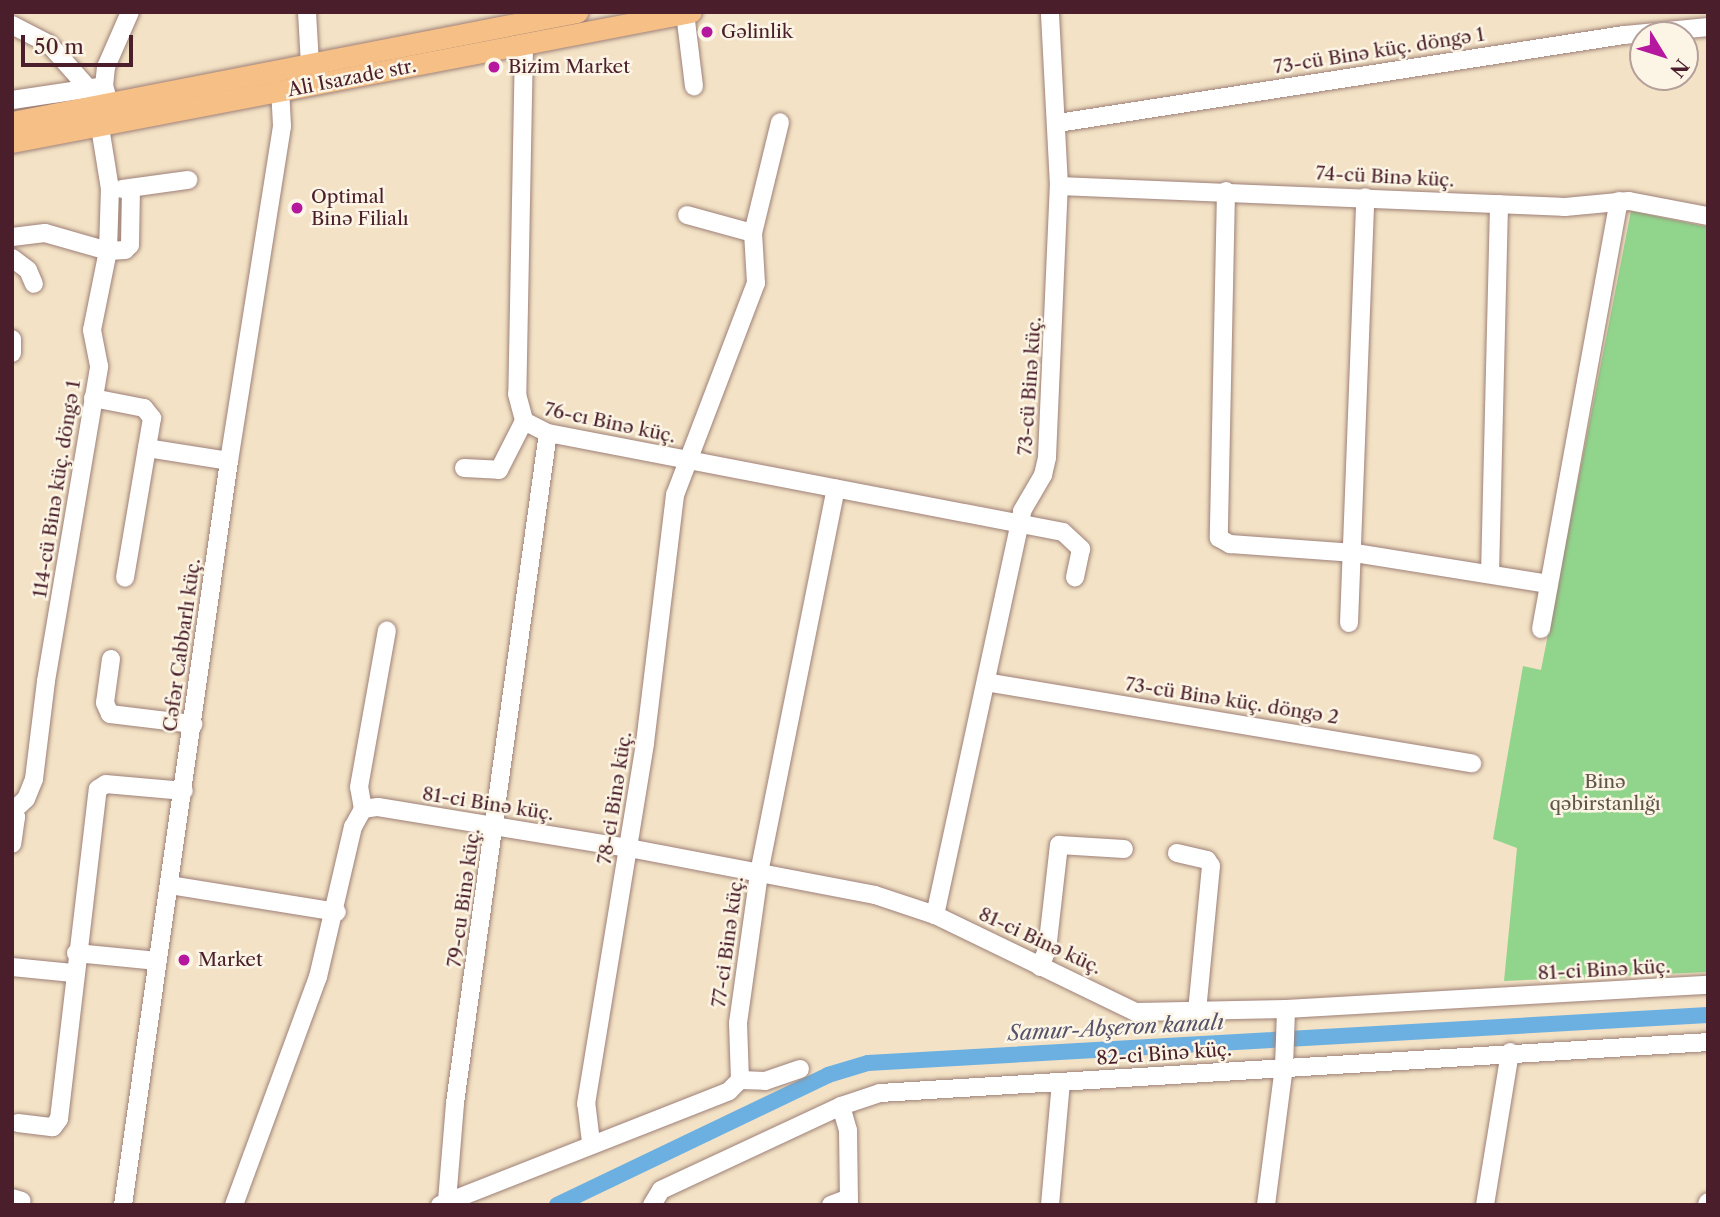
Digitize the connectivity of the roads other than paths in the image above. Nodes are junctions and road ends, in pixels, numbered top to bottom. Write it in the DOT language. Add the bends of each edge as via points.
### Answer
graph roads {
  1 [pos="130,12"];
  2 [pos="307,12"];
  3 [pos="577,12"];
  4 [pos="1050,12"];
  5 [pos="688,13"];
  6 [pos="12,26"];
  7 [pos="1708,27"];
  8 [pos="524,45"];
  9 [pos="310,64"];
  10 [pos="278,81"];
  11 [pos="694,86"];
  12 [pos="101,93"];
  13 [pos="12,100"];
  14 [pos="12,122"];
  15 [pos="780,122"];
  16 [pos="1058,123"];
  17 [pos="100,127"];
  18 [pos="12,142"];
  19 [pos="188,180"];
  20 [pos="1059,186"];
  21 [pos="131,188"];
  22 [pos="110,189"];
  23 [pos="1226,191"];
  24 [pos="1365,197"];
  25 [pos="1619,201"];
  26 [pos="1499,204"];
  27 [pos="687,215"];
  28 [pos="1708,216"];
  29 [pos="753,233"];
  30 [pos="12,237"];
  31 [pos="108,251"];
  32 [pos="12,258"];
  33 [pos="34,284"];
  34 [pos="12,340"];
  35 [pos="12,353"];
  36 [pos="93,398"];
  37 [pos="524,421"];
  38 [pos="548,433"];
  39 [pos="147,448"];
  40 [pos="685,460"];
  41 [pos="229,461"];
  42 [pos="464,468"];
  43 [pos="836,489"];
  44 [pos="1020,524"];
  45 [pos="1355,553"];
  46 [pos="1490,574"];
  47 [pos="1075,577"];
  48 [pos="125,578"];
  49 [pos="1549,584"];
  50 [pos="1349,623"];
  51 [pos="1541,629"];
  52 [pos="387,630"];
  53 [pos="111,659"];
  54 [pos="986,682"];
  55 [pos="193,724"];
  56 [pos="1472,763"];
  57 [pos="184,791"];
  58 [pos="13,809"];
  59 [pos="363,809"];
  60 [pos="496,826"];
  61 [pos="12,844"];
  62 [pos="629,848"];
  63 [pos="1124,849"];
  64 [pos="1177,853"];
  65 [pos="759,873"];
  66 [pos="170,885"];
  67 [pos="337,912"];
  68 [pos="935,915"];
  69 [pos="76,953"];
  70 [pos="158,961"];
  71 [pos="12,967"];
  72 [pos="1040,967"];
  73 [pos="73,974"];
  74 [pos="1708,985"];
  75 [pos="1286,1009"];
  76 [pos="1197,1012"];
  77 [pos="1708,1042"];
  78 [pos="1510,1052"];
  79 [pos="1284,1068"];
  80 [pos="800,1069"];
  81 [pos="740,1080"];
  82 [pos="1061,1082"];
  83 [pos="841,1106"];
  84 [pos="18,1123"];
  85 [pos="591,1142"];
  86 [pos="849,1202"];
  87 [pos="443,1203"];
  88 [pos="123,1205"];
  89 [pos="234,1205"];
  90 [pos="652,1205"];
  91 [pos="831,1205"];
  92 [pos="1050,1205"];
  93 [pos="1266,1205"];
  94 [pos="1485,1205"];
  1 -- 12 [label="street" via="106,67"];
  2 -- 9 [label="street"];
  3 -- 9 [label="main road, Ali Isazade str."];
  4 -- 16 [label="street, 73-cü Binə küç."];
  5 -- 8 [label="main road, Ali Isazade str."];
  5 -- 11 [label="street"];
  6 -- 12 [label="street" via="48,44"];
  7 -- 16 [label="street, 73-cü Binə küç. döngə 1" via="1583,41"];
  8 -- 10 [label="main road, Ali Isazade str."];
  8 -- 37 [label="street, 76-cı Binə küç." via="517,394"];
  9 -- 10 [label="main road, Ali Isazade str."];
  10 -- 12 [label="main road, Ali Isazade str."];
  10 -- 17 [label="main road, Ali Isazade str."];
  10 -- 41 [label="street, Cəfər Cabbarlı küç." via="282,126"];
  12 -- 13 [label="street"];
  12 -- 14 [label="main road, Ali Isazade str."];
  15 -- 29 [label="street, 78-ci Binə küç."];
  16 -- 20 [label="street, 73-cü Binə küç."];
  17 -- 18 [label="main road, Ali Isazade str."];
  17 -- 22 [label="street, 114-cü Binə küç. döngə 1"];
  19 -- 21 [label="street"];
  20 -- 23 [label="street, 74-cü Binə küç."];
  20 -- 44 [label="street, 73-cü Binə küç." via="1047,457 1043,475 1025,502"];
  21 -- 22 [label="street"];
  21 -- 31 [label="street" via="130,245"];
  22 -- 31 [label="street, 114-cü Binə küç. döngə 1"];
  23 -- 24 [label="street, 74-cü Binə küç."];
  23 -- 45 [label="street" via="1219,538 1230,544"];
  24 -- 26 [label="street, 74-cü Binə küç."];
  24 -- 45 [label="street"];
  25 -- 26 [label="street, 74-cü Binə küç." via="1579,208"];
  25 -- 28 [label="street, 74-cü Binə küç."];
  25 -- 49 [label="street"];
  26 -- 46 [label="street"];
  27 -- 29 [label="street"];
  29 -- 40 [label="street, 78-ci Binə küç." via="756,283"];
  30 -- 31 [label="street" via="45,233"];
  31 -- 36 [label="street, 114-cü Binə küç. döngə 1" via="92,330 99,366"];
  32 -- 33 [label="street" via="28,270"];
  34 -- 35 [label="street"];
  36 -- 39 [label="street" via="149,411"];
  36 -- 58 [label="street, 114-cü Binə küç. döngə 1" via="34,779 26,799"];
  37 -- 38 [label="street, 76-cı Binə küç."];
  37 -- 42 [label="street" via="499,470"];
  38 -- 40 [label="street, 76-cı Binə küç."];
  38 -- 60 [label="street, 79-cu Binə küç."];
  39 -- 41 [label="street"];
  39 -- 48 [label="street"];
  40 -- 43 [label="street, 76-cı Binə küç."];
  40 -- 62 [label="street, 78-ci Binə küç." via="675,495 658,653"];
  41 -- 55 [label="street, Cəfər Cabbarlı küç."];
  43 -- 44 [label="street, 76-cı Binə küç."];
  43 -- 65 [label="street, 77-ci Binə küç."];
  44 -- 47 [label="street, 76-cı Binə küç." via="1063,532 1075,539 1081,549"];
  44 -- 54 [label="street, 73-cü Binə küç."];
  45 -- 46 [label="street"];
  45 -- 50 [label="street"];
  46 -- 49 [label="street"];
  49 -- 51 [label="street"];
  52 -- 59 [label="street" via="359,787"];
  53 -- 55 [label="street" via="105,703 110,714"];
  54 -- 56 [label="street, 73-cü Binə küç. döngə 2"];
  54 -- 68 [label="street, 73-cü Binə küç."];
  55 -- 57 [label="street, Cəfər Cabbarlı küç."];
  57 -- 66 [label="street, Cəfər Cabbarlı küç."];
  57 -- 69 [label="street" via="106,784 98,789"];
  58 -- 61 [label="street"];
  59 -- 60 [label="street, 81-ci Binə küç." via="378,807"];
  59 -- 67 [label="street" via="353,827"];
  60 -- 62 [label="street, 81-ci Binə küç."];
  60 -- 87 [label="street, 79-cu Binə küç."];
  62 -- 65 [label="street, 81-ci Binə küç."];
  62 -- 85 [label="street, 78-ci Binə küç." via="586,1104"];
  63 -- 72 [label="street" via="1059,845"];
  64 -- 76 [label="street" via="1207,860 1212,866"];
  65 -- 68 [label="street, 81-ci Binə küç." via="874,895"];
  65 -- 81 [label="street, 77-ci Binə küç." via="738,1023"];
  66 -- 67 [label="street"];
  66 -- 70 [label="street, Cəfər Cabbarlı küç."];
  67 -- 89 [label="street" via="267,1123"];
  68 -- 72 [label="street, 81-ci Binə küç."];
  69 -- 70 [label="street"];
  69 -- 73 [label="street"];
  70 -- 88 [label="street, Cəfər Cabbarlı küç."];
  71 -- 73 [label="street"];
  72 -- 76 [label="street, 81-ci Binə küç." via="1089,986 1136,1012"];
  73 -- 84 [label="street" via="59,1119 52,1127"];
  74 -- 75 [label="street, 81-ci Binə küç."];
  75 -- 76 [label="street, 81-ci Binə küç."];
  75 -- 79 [label="street"];
  77 -- 78 [label="street, 82-ci Binə küç."];
  78 -- 79 [label="street, 82-ci Binə küç."];
  78 -- 94 [label="street"];
  79 -- 82 [label="street, 82-ci Binə küç."];
  79 -- 93 [label="street"];
  80 -- 81 [label="street" via="765,1081"];
  81 -- 85 [label="street" via="729,1091"];
  82 -- 83 [label="street, 82-ci Binə küç." via="900,1091"];
  82 -- 92 [label="street"];
  83 -- 86 [label="street" via="848,1130"];
  83 -- 90 [label="street, 82-ci Binə küç." via="661,1190"];
  85 -- 87 [label="street"];
  86 -- 91 [label="street"];
}
